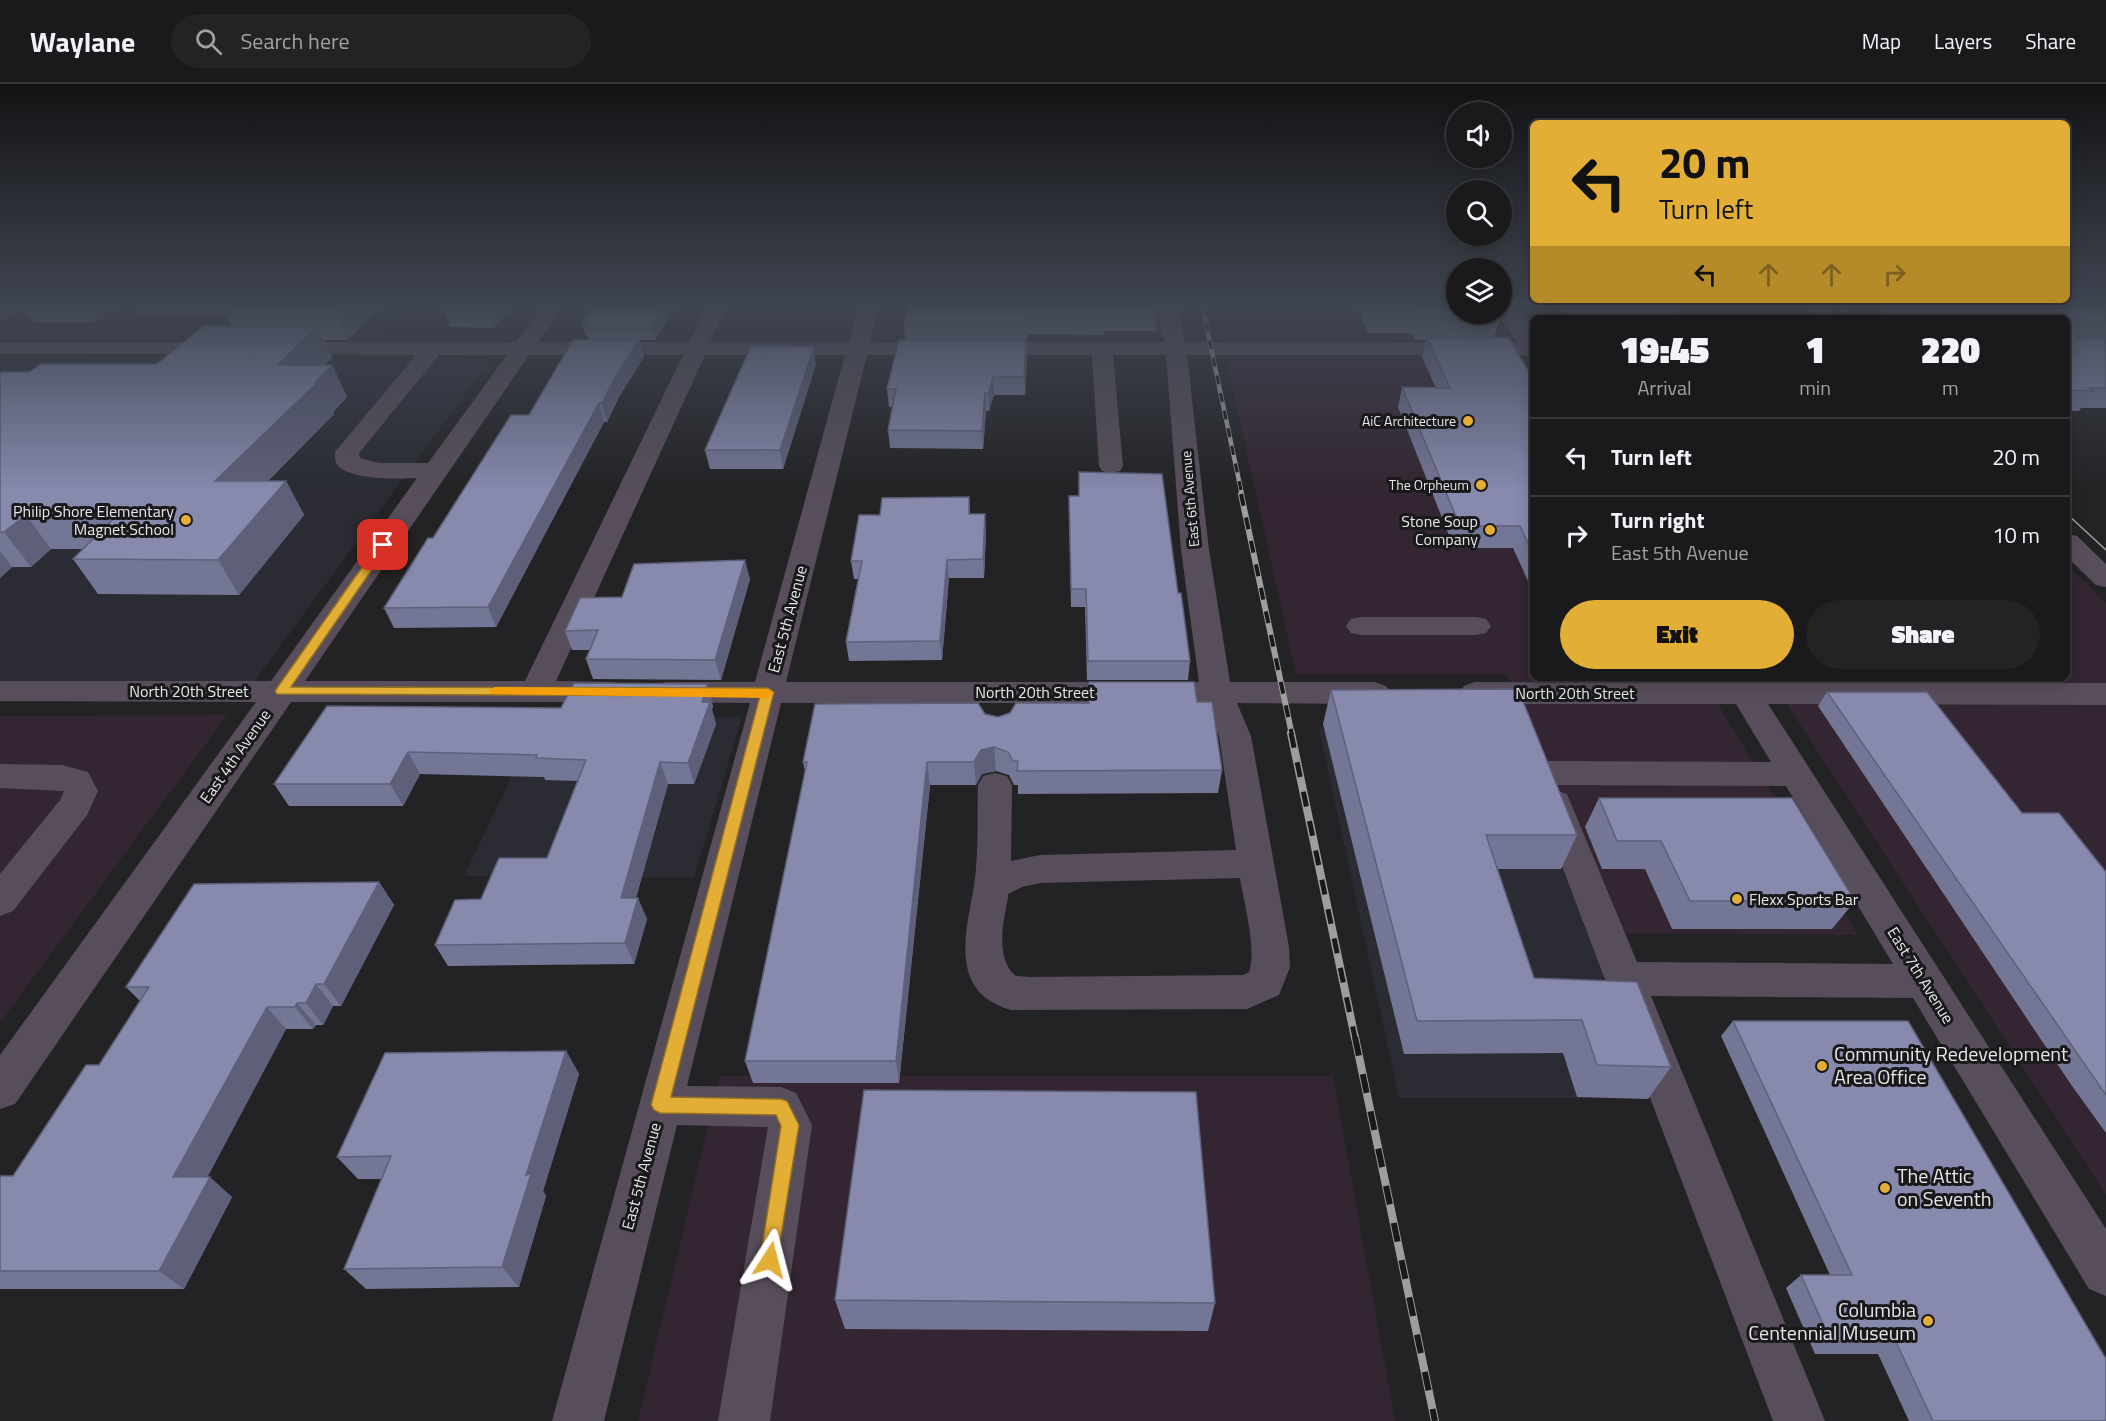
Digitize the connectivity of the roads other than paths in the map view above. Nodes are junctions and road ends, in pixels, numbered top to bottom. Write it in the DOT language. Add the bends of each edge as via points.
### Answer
graph roads {
  1 [pos="417,367"];
  2 [pos="508,367"];
  3 [pos="686,367"];
  4 [pos="853,367"];
  5 [pos="1103,367"];
  6 [pos="1178,367"];
  7 [pos="1111,466"];
  8 [pos="435,471"];
  9 [pos="2070,545"];
  10 [pos="2106,579"];
  11 [pos="1360,626"];
  12 [pos="1476,626"];
  13 [pos="1741,686"];
  14 [pos="0,691"];
  15 [pos="281,691"];
  16 [pos="536,692"];
  17 [pos="768,692"];
  18 [pos="1216,692"];
  19 [pos="1401,693"];
  20 [pos="1446,693"];
  21 [pos="1512,693"];
  22 [pos="2106,694"];
  23 [pos="1534,750"];
  24 [pos="1796,774"];
  25 [pos="0,776"];
  26 [pos="995,785"];
  27 [pos="1255,864"];
  28 [pos="992,886"];
  29 [pos="0,901"];
  30 [pos="1625,979"];
  31 [pos="1925,981"];
  32 [pos="6,1072"];
  33 [pos="660,1105"];
  34 [pos="2106,1272"];
  35 [pos="578,1421"];
  36 [pos="744,1421"];
  37 [pos="1799,1421"];
  1 -- 8 [label="street" via="348,452 348,462 379,470"];
  2 -- 8 [label="street, East 4th Avenue"];
  3 -- 16 [label="street"];
  4 -- 17 [label="street, East 5th Avenue"];
  5 -- 7 [label="street"];
  6 -- 18 [label="street, East 6th Avenue" via="1195,550"];
  8 -- 15 [label="street, East 4th Avenue"];
  9 -- 10 [label="street"];
  11 -- 12 [label="street"];
  13 -- 21 [label="street, North 20th Street"];
  13 -- 22 [label="street, North 20th Street"];
  13 -- 24 [label="street, East 7th Avenue"];
  14 -- 15 [label="street, North 20th Street"];
  15 -- 16 [label="street, North 20th Street"];
  15 -- 32 [label="street, East 4th Avenue"];
  16 -- 17 [label="street, North 20th Street"];
  17 -- 18 [label="street, North 20th Street" via="998,707"];
  17 -- 33 [label="street, East 5th Avenue"];
  18 -- 19 [label="street, North 20th Street"];
  18 -- 27 [label="street, East 6th Avenue" via="1235,736"];
  20 -- 21 [label="street, North 20th Street"];
  21 -- 23 [label="street"];
  23 -- 24 [label="street"];
  23 -- 30 [label="street"];
  24 -- 31 [label="street, East 7th Avenue"];
  25 -- 29 [label="street" via="62,777 76,781 81,791 75,806"];
  26 -- 28 [label="street"];
  27 -- 28 [label="street" via="1040,869 1014,874"];
  27 -- 28 [label="street, East 6th Avenue" via="1270,967 1265,983 1247,992 1006,991 992,977 984,957 986,907"];
  30 -- 31 [label="street"];
  30 -- 37 [label="street"];
  31 -- 34 [label="street, East 7th Avenue"];
  33 -- 35 [label="street, East 5th Avenue"];
  33 -- 36 [label="street" via="781,1107 790,1125"];
}
